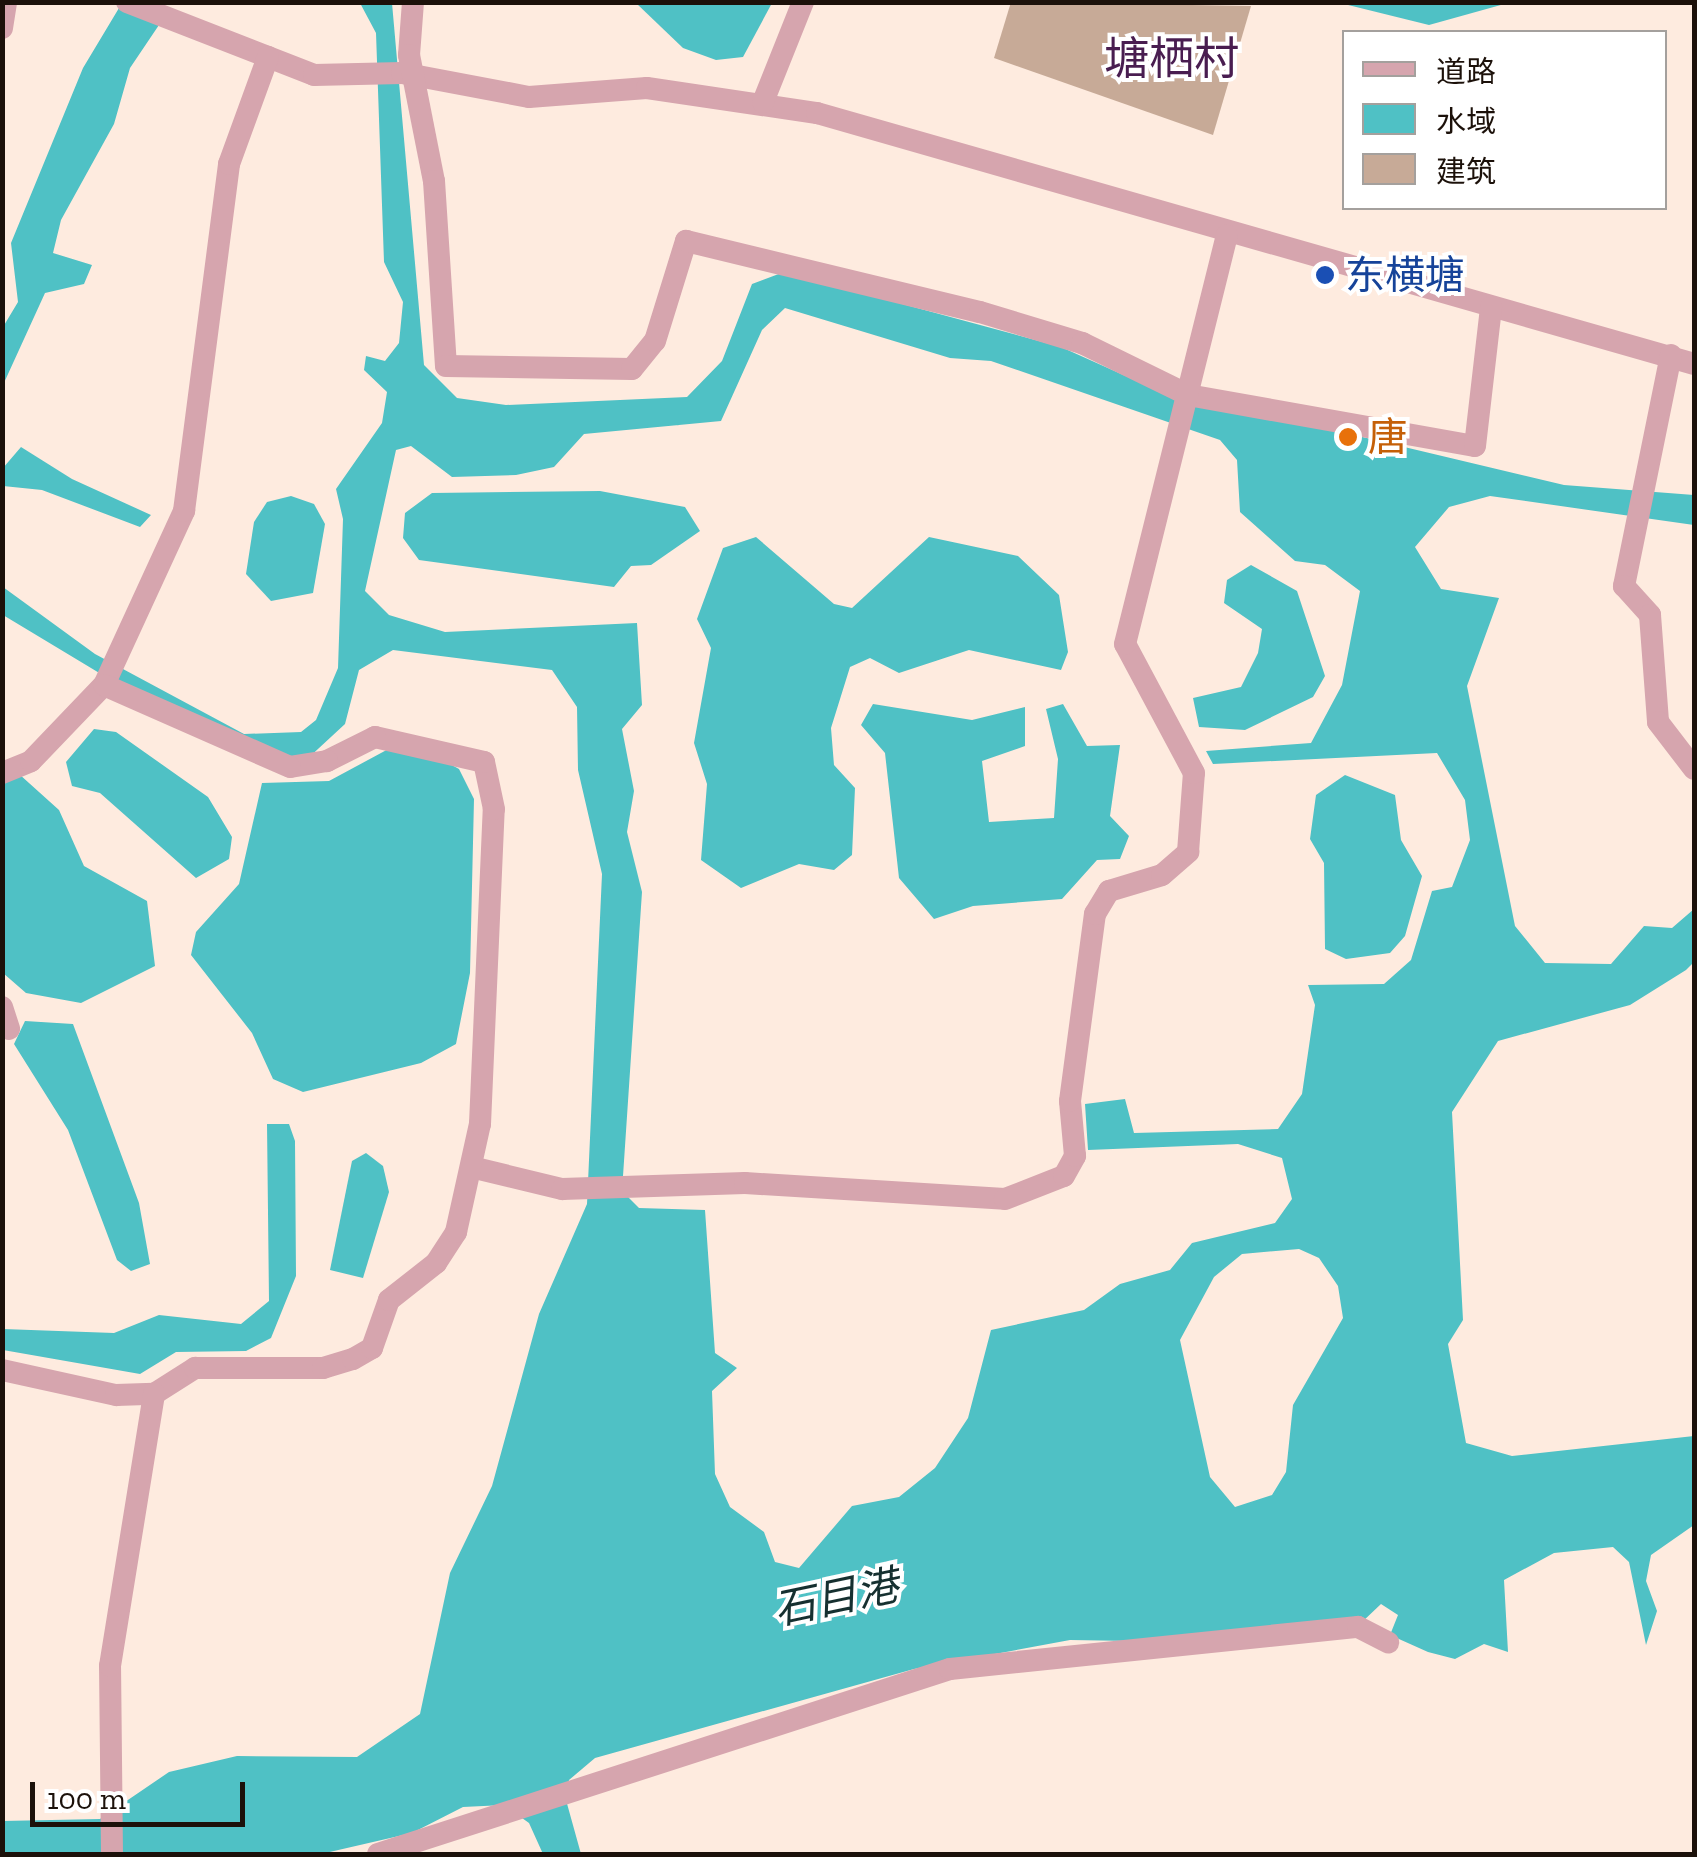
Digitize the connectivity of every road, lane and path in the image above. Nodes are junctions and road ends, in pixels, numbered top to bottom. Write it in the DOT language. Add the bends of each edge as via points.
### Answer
graph roads {
  1 [pos="6,2"];
  2 [pos="127,2"];
  3 [pos="413,2"];
  4 [pos="803,2"];
  5 [pos="2,28"];
  6 [pos="268,57"];
  7 [pos="410,73"];
  8 [pos="763,102"];
  9 [pos="1227,236"];
  10 [pos="1491,307"];
  11 [pos="1671,356"];
  12 [pos="1694,364"];
  13 [pos="1189,394"];
  14 [pos="104,685"];
  15 [pos="1694,770"];
  16 [pos="2,773"];
  17 [pos="471,1167"];
  18 [pos="2,1370"];
  19 [pos="154,1394"];
  20 [pos="1388,1642"];
  21 [pos="112,1854"];
  22 [pos="378,1854"];
  1 -- 5 [label="street"];
  2 -- 6 [label="street"];
  3 -- 7 [label="street"];
  4 -- 8 [label="street"];
  6 -- 7 [label="street" via="314,75"];
  6 -- 14 [label="street" via="229,164 187,500"];
  7 -- 8 [label="street" via="529,97 647,88"];
  7 -- 13 [label="street" via="446,366 632,369 655,341 686,241 1082,343"];
  8 -- 9 [label="street"];
  9 -- 10 [label="street"];
  9 -- 13 [label="street"];
  10 -- 11 [label="street"];
  10 -- 13 [label="street" via="1475,446"];
  11 -- 12 [label="street"];
  11 -- 15 [label="street" via="1624,586 1650,614 1658,722"];
  13 -- 17 [label="street" via="1125,644 1194,773 1188,852 1162,875 1110,890 1094,914 1070,1101 1075,1156 1064,1176 1005,1199 745,1183 562,1189"];
  14 -- 16 [label="street" via="31,762"];
  14 -- 17 [label="street" via="290,766 328,761 375,736 484,762 494,809 491,964"];
  17 -- 19 [label="street" via="456,1232 436,1263 390,1300 372,1348 324,1368 195,1368"];
  18 -- 19 [label="street" via="116,1395"];
  19 -- 21 [label="street" via="110,1666"];
  20 -- 22 [label="street" via="1358,1627 950,1668"];
}
